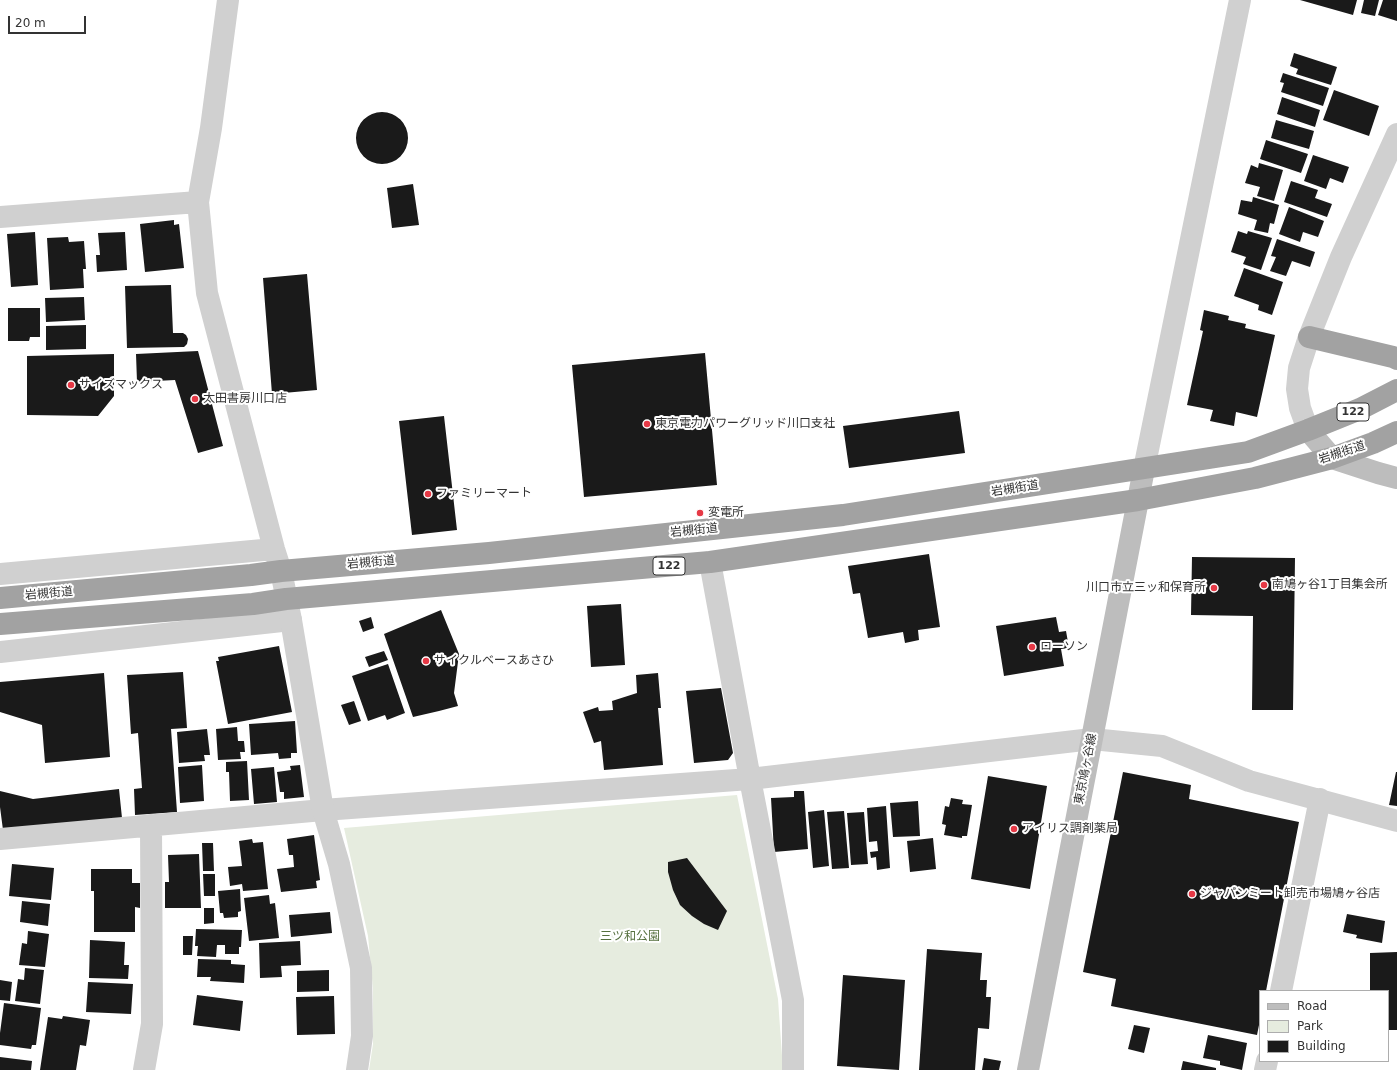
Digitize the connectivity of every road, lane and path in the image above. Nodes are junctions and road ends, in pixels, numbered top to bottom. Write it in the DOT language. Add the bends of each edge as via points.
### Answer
graph roads {
  1 [pos="228,0"];
  2 [pos="1240,0"];
  3 [pos="1397,134"];
  4 [pos="198,202"];
  5 [pos="0,217"];
  6 [pos="1309,337"];
  7 [pos="1397,359"];
  8 [pos="1397,390"];
  9 [pos="1308,430"];
  10 [pos="1397,432"];
  11 [pos="1332,458"];
  12 [pos="1144,468"];
  13 [pos="1397,478"];
  14 [pos="1138,500"];
  15 [pos="274,549"];
  16 [pos="710,562"];
  17 [pos="281,571"];
  18 [pos="0,574"];
  19 [pos="0,598"];
  20 [pos="286,599"];
  21 [pos="291,620"];
  22 [pos="0,624"];
  23 [pos="0,652"];
  24 [pos="1092,739"];
  25 [pos="750,779"];
  26 [pos="1320,799"];
  27 [pos="323,810"];
  28 [pos="1397,821"];
  29 [pos="151,825"];
  30 [pos="0,839"];
  31 [pos="1281,990"];
  32 [pos="144,1070"];
  33 [pos="357,1070"];
  34 [pos="793,1070"];
  35 [pos="1028,1070"];
  1 -- 4 [label="street"];
  2 -- 12 [label="street"];
  3 -- 6 [label="street" via="1341,257"];
  4 -- 5 [label="street"];
  4 -- 15 [label="street" via="207,293"];
  6 -- 7 [label="highway"];
  6 -- 9 [label="street" via="1299,368 1297,389 1300,408"];
  8 -- 9 [label="highway, 岩槻街道 / 122" via="1360,409"];
  9 -- 11 [label="main road"];
  9 -- 12 [label="highway, 岩槻街道 / 122" via="1248,452"];
  10 -- 11 [label="highway, 岩槻街道 / 122"];
  11 -- 13 [label="main road"];
  11 -- 14 [label="highway, 岩槻街道 / 122" via="1255,478"];
  12 -- 14 [label="main road, 東京鳩ヶ谷線"];
  12 -- 17 [label="highway, 岩槻街道 / 122" via="843,515 489,553"];
  14 -- 16 [label="highway, 岩槻街道 / 122"];
  14 -- 24 [label="main road, 東京鳩ヶ谷線"];
  15 -- 17 [label="street"];
  15 -- 18 [label="street"];
  16 -- 20 [label="highway, 岩槻街道 / 122"];
  16 -- 25 [label="street"];
  17 -- 19 [label="highway, 岩槻街道 / 122"];
  17 -- 20 [label="street"];
  20 -- 21 [label="street"];
  20 -- 22 [label="highway, 岩槻街道 / 122" via="253,604"];
  21 -- 23 [label="street"];
  21 -- 27 [label="street"];
  24 -- 25 [label="street"];
  24 -- 26 [label="street" via="1162,746 1248,781"];
  24 -- 35 [label="main road, 東京鳩ヶ谷線"];
  25 -- 27 [label="street"];
  25 -- 34 [label="street" via="793,1000"];
  26 -- 28 [label="street"];
  26 -- 31 [label="street"];
  27 -- 29 [label="street"];
  27 -- 33 [label="street" via="339,864 361,968 362,1036"];
  29 -- 30 [label="street"];
  29 -- 32 [label="street" via="152,1024"];
}
